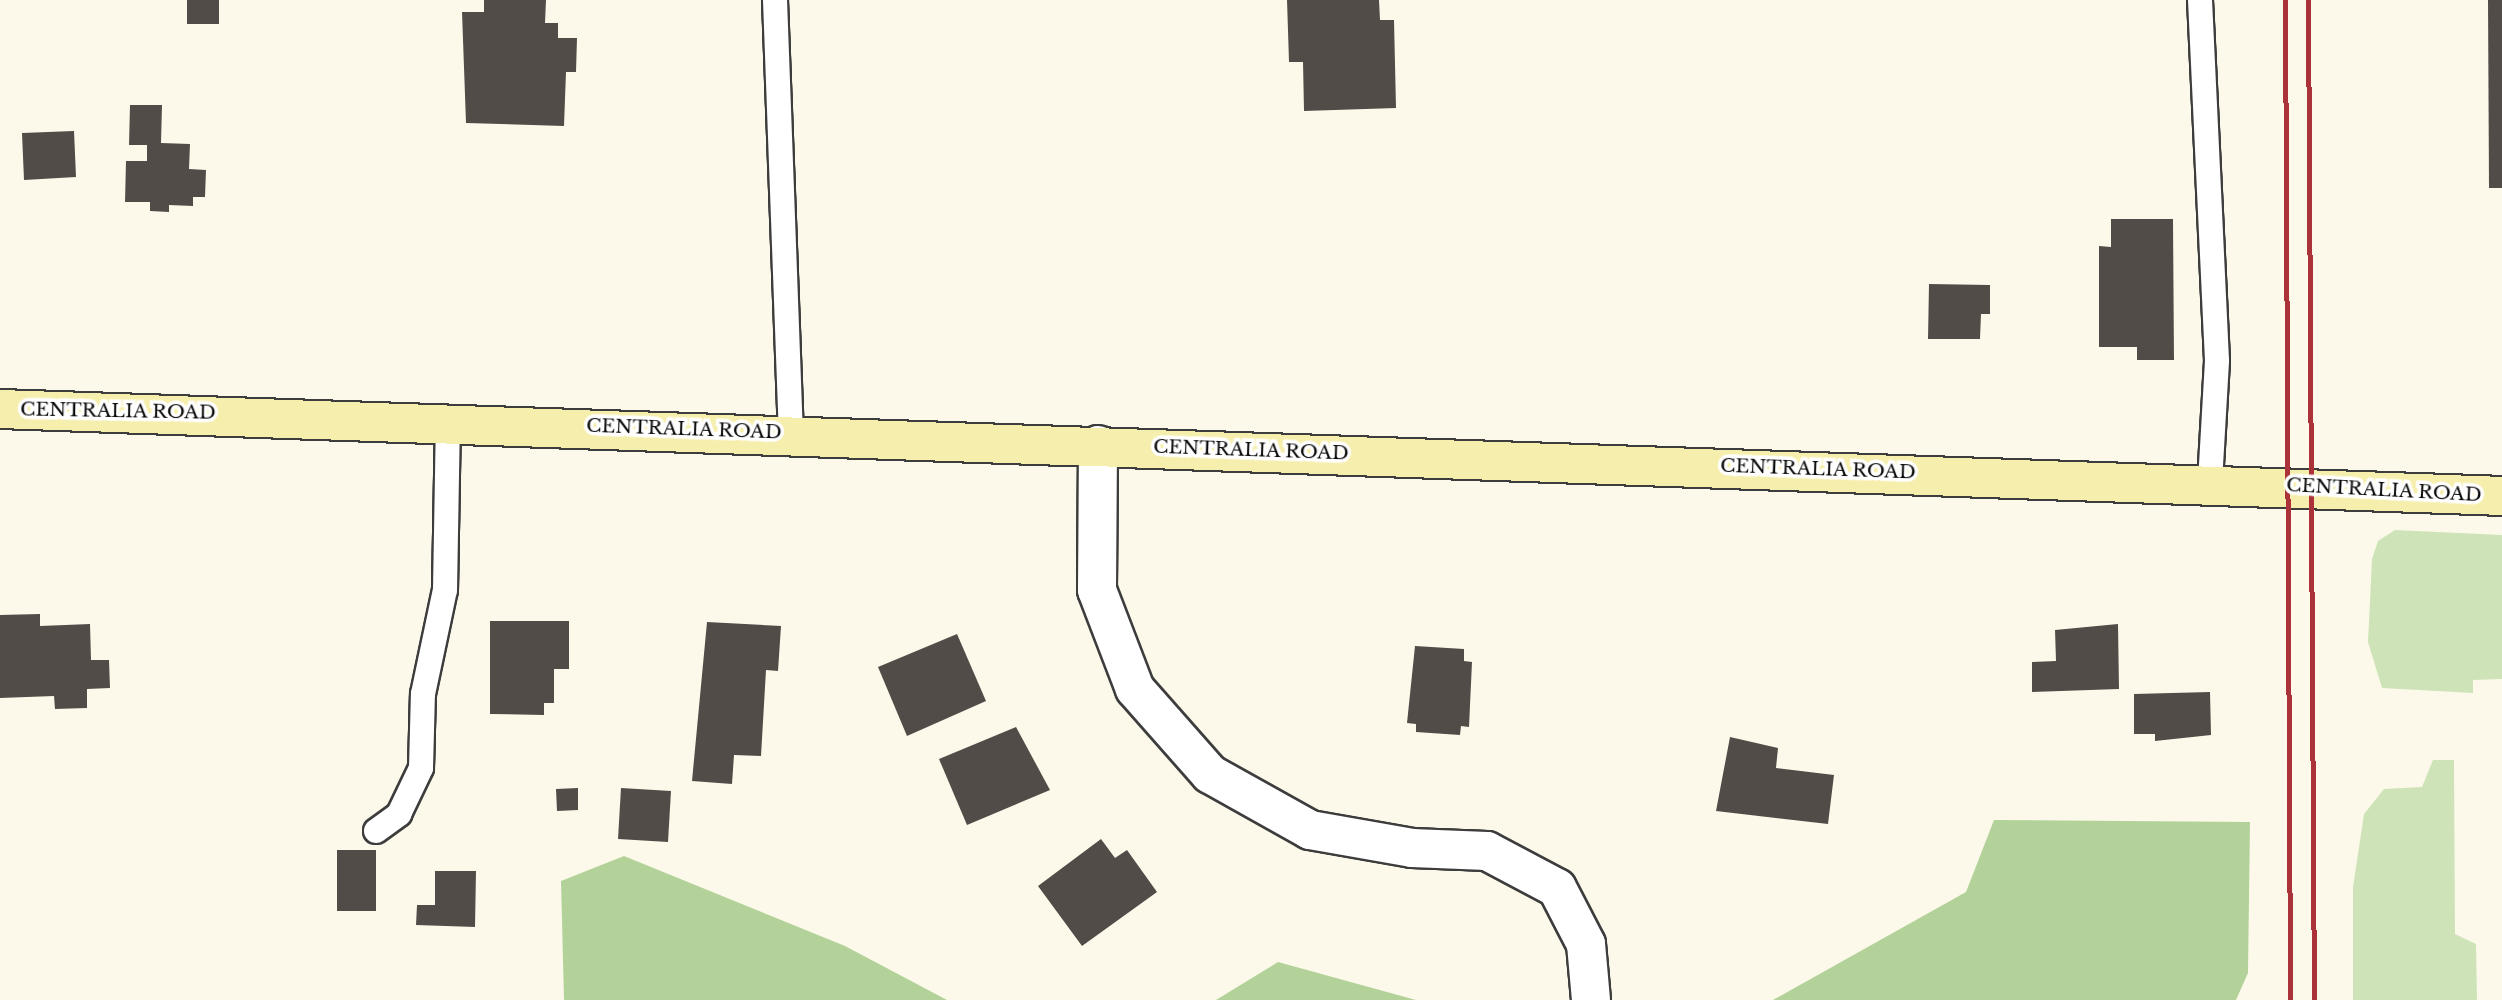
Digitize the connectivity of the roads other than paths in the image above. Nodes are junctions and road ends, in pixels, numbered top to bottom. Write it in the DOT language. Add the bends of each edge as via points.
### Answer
graph roads {
  1 [pos="775,0"];
  2 [pos="2200,0"];
  3 [pos="0,409"];
  4 [pos="448,420"];
  5 [pos="791,433"];
  6 [pos="1098,445"];
  7 [pos="2210,481"];
  8 [pos="2502,496"];
  9 [pos="376,831"];
  10 [pos="1591,1000"];
  1 -- 5 [label="lane"];
  2 -- 7 [label="lane" via="2217,361"];
  3 -- 4 [label="main road, CENTRALIA ROAD"];
  4 -- 5 [label="main road, CENTRALIA ROAD"];
  4 -- 9 [label="lane" via="445,590 423,694 421,768 399,814"];
  5 -- 6 [label="main road, CENTRALIA ROAD"];
  6 -- 7 [label="main road, CENTRALIA ROAD"];
  6 -- 10 [label="street" via="1097,590 1135,689 1210,774 1310,830 1412,848 1487,851 1556,888 1586,944"];
  7 -- 8 [label="main road, CENTRALIA ROAD"];
}
